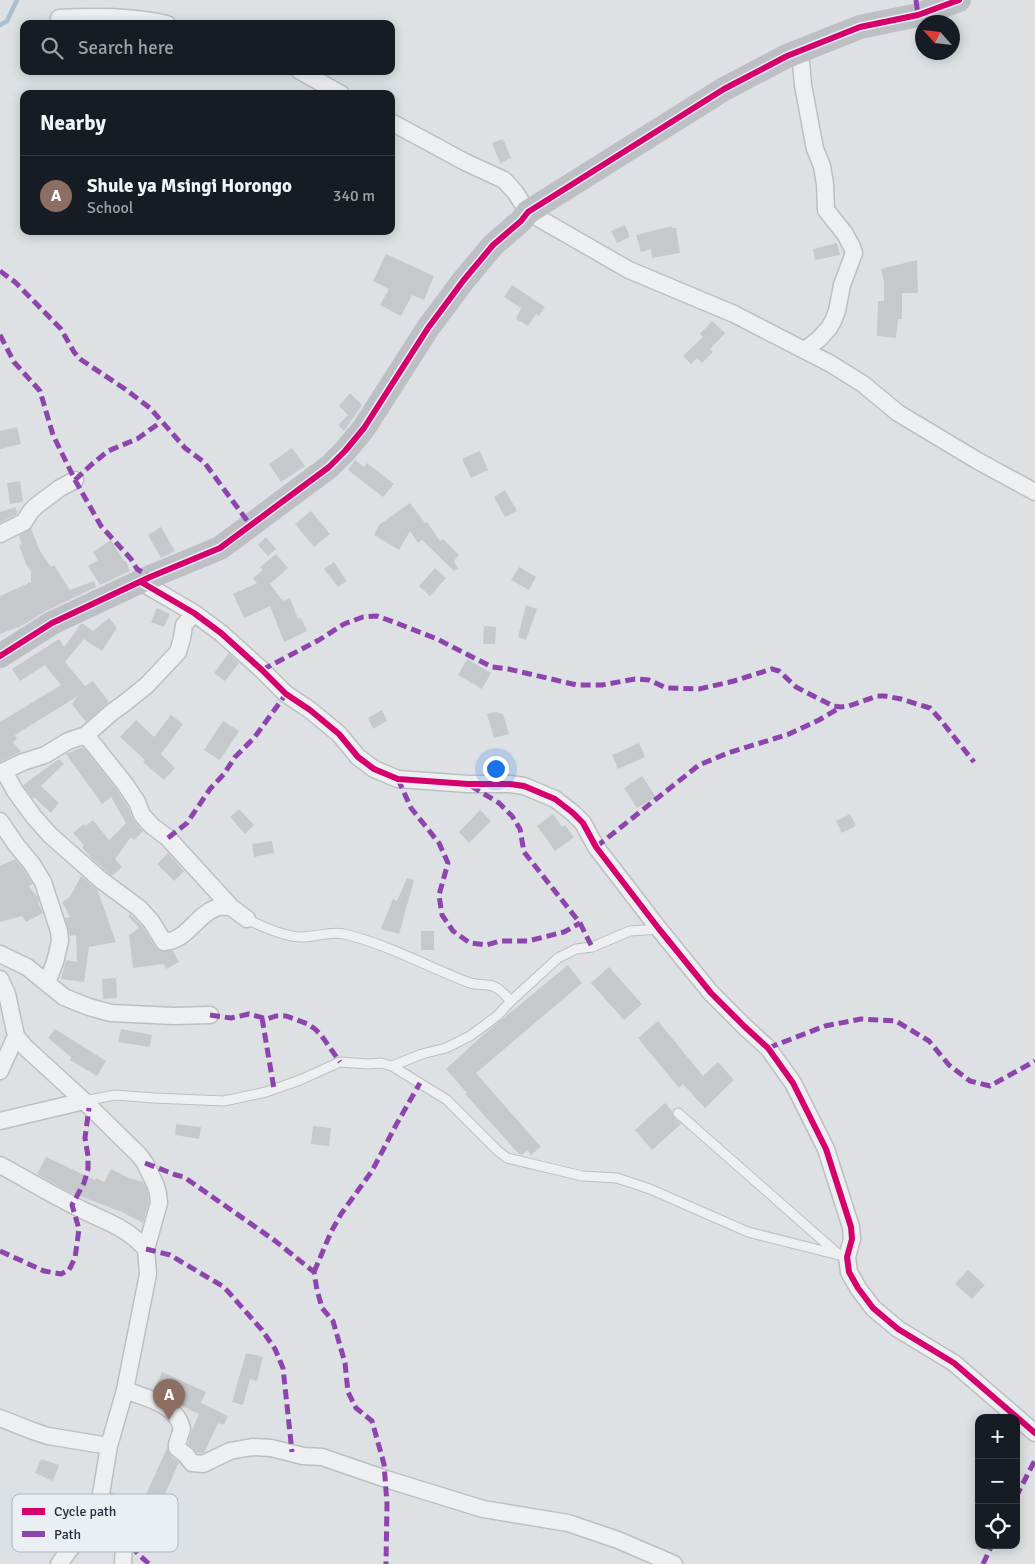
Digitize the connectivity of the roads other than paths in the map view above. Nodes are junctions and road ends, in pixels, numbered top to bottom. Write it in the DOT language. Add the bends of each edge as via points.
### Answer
graph roads {
  1 [pos="959,0"];
  2 [pos="59,18"];
  3 [pos="147,20"];
  4 [pos="800,51"];
  5 [pos="307,75"];
  6 [pos="334,90"];
  7 [pos="395,124"];
  8 [pos="528,212"];
  9 [pos="804,350"];
  10 [pos="75,480"];
  11 [pos="1035,492"];
  12 [pos="0,534"];
  13 [pos="141,582"];
  14 [pos="194,613"];
  15 [pos="0,656"];
  16 [pos="86,735"];
  17 [pos="2,772"];
  18 [pos="0,821"];
  19 [pos="232,906"];
  20 [pos="247,919"];
  21 [pos="659,929"];
  22 [pos="0,954"];
  23 [pos="0,979"];
  24 [pos="47,983"];
  25 [pos="511,1001"];
  26 [pos="210,1015"];
  27 [pos="16,1036"];
  28 [pos="392,1066"];
  29 [pos="0,1071"];
  30 [pos="84,1101"];
  31 [pos="678,1113"];
  32 [pos="0,1121"];
  33 [pos="0,1165"];
  34 [pos="146,1249"];
  35 [pos="843,1256"];
  36 [pos="125,1390"];
  37 [pos="0,1418"];
  38 [pos="1035,1433"];
  39 [pos="109,1446"];
  40 [pos="100,1494"];
  41 [pos="68,1552"];
  42 [pos="59,1564"];
  43 [pos="674,1564"];
  1 -- 4 [label="street" via="918,15 860,27"];
  2 -- 3 [label="street" via="105,16"];
  4 -- 8 [label="street" via="724,89"];
  4 -- 9 [label="street" via="814,149 822,166 825,184 826,210 845,234 854,253 833,321 819,339"];
  5 -- 6 [label="street"];
  7 -- 8 [label="street" via="504,180"];
  8 -- 9 [label="street" via="629,270 734,314"];
  8 -- 13 [label="street" via="463,281 428,328 364,428 329,467 220,548"];
  9 -- 11 [label="street" via="863,384 898,413"];
  10 -- 12 [label="street" via="36,506 24,522"];
  13 -- 14 [label="street"];
  13 -- 15 [label="street" via="52,623"];
  14 -- 16 [label="street" via="184,625 178,652 147,685"];
  14 -- 21 [label="street" via="221,633 286,694 339,734 358,757 374,769 398,779 524,786 555,799 583,823 596,846"];
  16 -- 17 [label="street"];
  16 -- 19 [label="street" via="125,784 142,815"];
  17 -- 19 [label="street" via="50,836 139,908 164,942 183,935 214,909"];
  18 -- 24 [label="street" via="42,882 59,931 60,942"];
  19 -- 20 [label="street"];
  20 -- 25 [label="lane" via="276,932 301,937 323,933 356,938 470,983 494,986"];
  21 -- 25 [label="lane" via="630,931 592,947 576,949 558,958"];
  21 -- 35 [label="street" via="711,993 768,1048 793,1083 826,1149 851,1227 852,1239"];
  22 -- 24 [label="street" via="27,967"];
  23 -- 27 [label="street" via="7,994"];
  24 -- 26 [label="street" via="64,997 112,1013"];
  25 -- 28 [label="lane" via="470,1036 446,1048"];
  27 -- 29 [label="street"];
  27 -- 30 [label="street"];
  28 -- 30 [label="lane" via="340,1062 266,1092 224,1102 115,1094"];
  28 -- 35 [label="lane" via="447,1100 507,1158 582,1176 617,1178 748,1232"];
  30 -- 32 [label="street"];
  30 -- 34 [label="street" via="139,1155 156,1186 159,1203"];
  31 -- 35 [label="lane"];
  33 -- 34 [label="street" via="72,1205 126,1230"];
  34 -- 36 [label="street" via="148,1274"];
  35 -- 38 [label="street" via="853,1281 873,1308 898,1329 954,1363"];
  36 -- 39 [label="street"];
  36 -- 43 [label="street" via="169,1408 177,1415 182,1428 177,1448 192,1463 203,1464 230,1451 252,1447 322,1457 484,1509 568,1523"];
  37 -- 39 [label="street" via="48,1436"];
  39 -- 40 [label="street"];
  41 -- 42 [label="street"];
}
